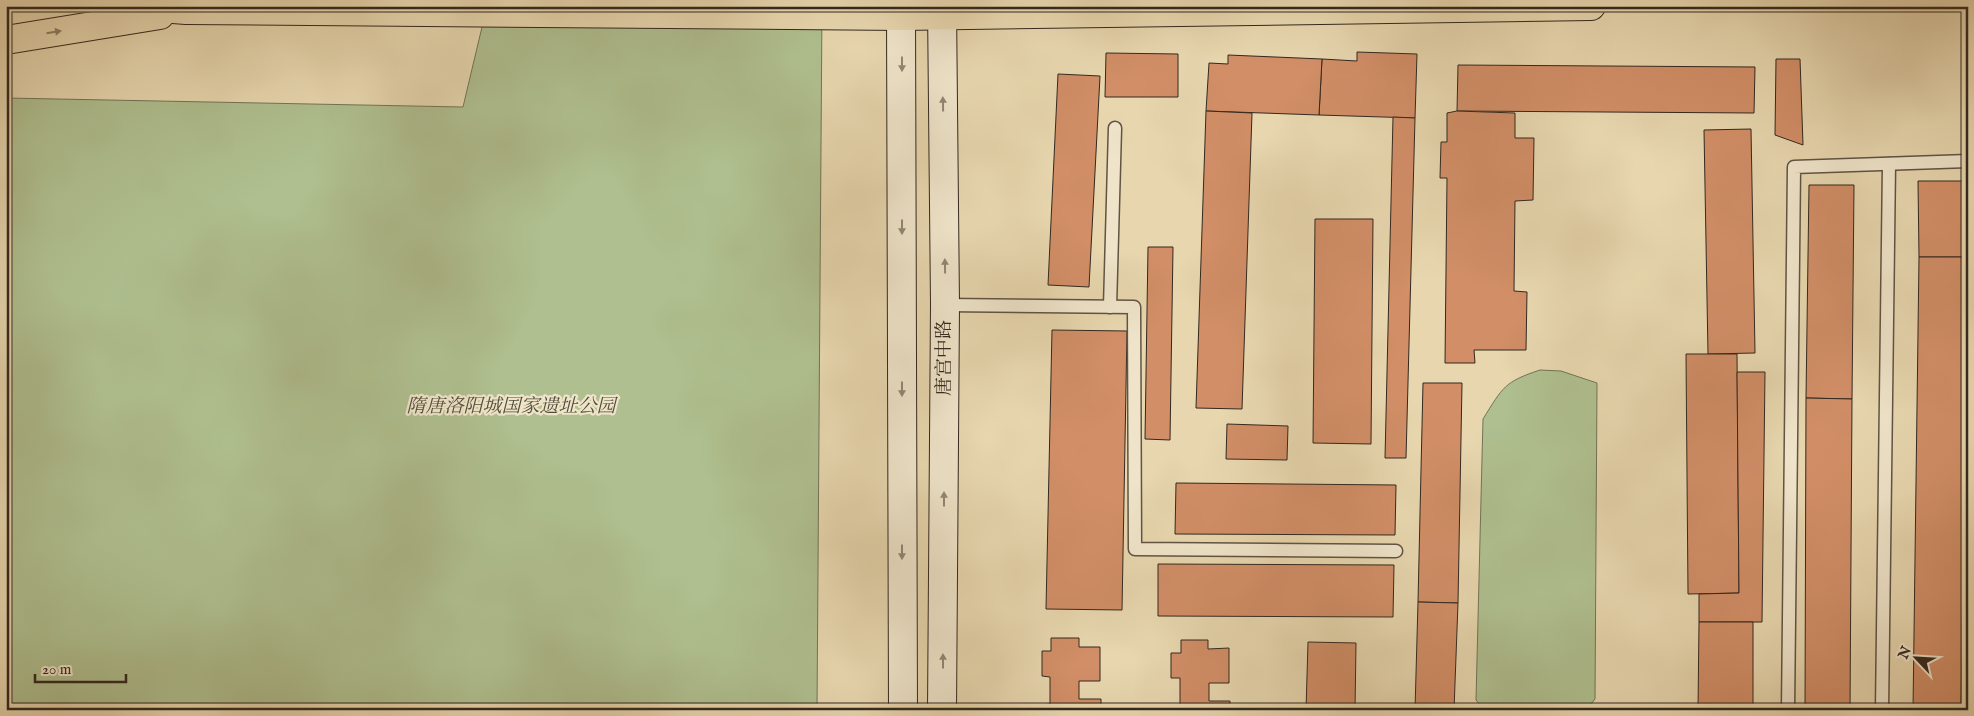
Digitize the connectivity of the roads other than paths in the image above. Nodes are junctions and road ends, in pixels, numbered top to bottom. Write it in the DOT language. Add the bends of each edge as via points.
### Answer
graph roads {
  1 [pos="135,6"];
  2 [pos="1591,6"];
  3 [pos="458,9"];
  4 [pos="186,10"];
  5 [pos="902,11"];
  6 [pos="942,11"];
  7 [pos="6,40"];
  8 [pos="1115,128"];
  9 [pos="1968,161"];
  10 [pos="1889,164"];
  11 [pos="945,305"];
  12 [pos="1110,307"];
  13 [pos="1396,551"];
  14 [pos="903,710"];
  15 [pos="942,710"];
  16 [pos="1788,710"];
  17 [pos="1882,710"];
  1 -- 4 [label="main road"];
  2 -- 6 [label="main road"];
  3 -- 4 [label="main road"];
  3 -- 5 [label="main road"];
  7 -- 4 [label="main road, one-way"];
  5 -- 6 [label="main road"];
  5 -- 14 [label="main road, one-way"];
  11 -- 6 [label="main road, 唐宫中路, one-way"];
  8 -- 12 [label="lane"];
  9 -- 10 [label="lane"];
  10 -- 16 [label="lane" via="1794,167"];
  10 -- 17 [label="lane"];
  11 -- 12 [label="lane"];
  15 -- 11 [label="main road, 唐宫中路, one-way"];
  12 -- 13 [label="lane" via="1134,307 1135,549"];
}
